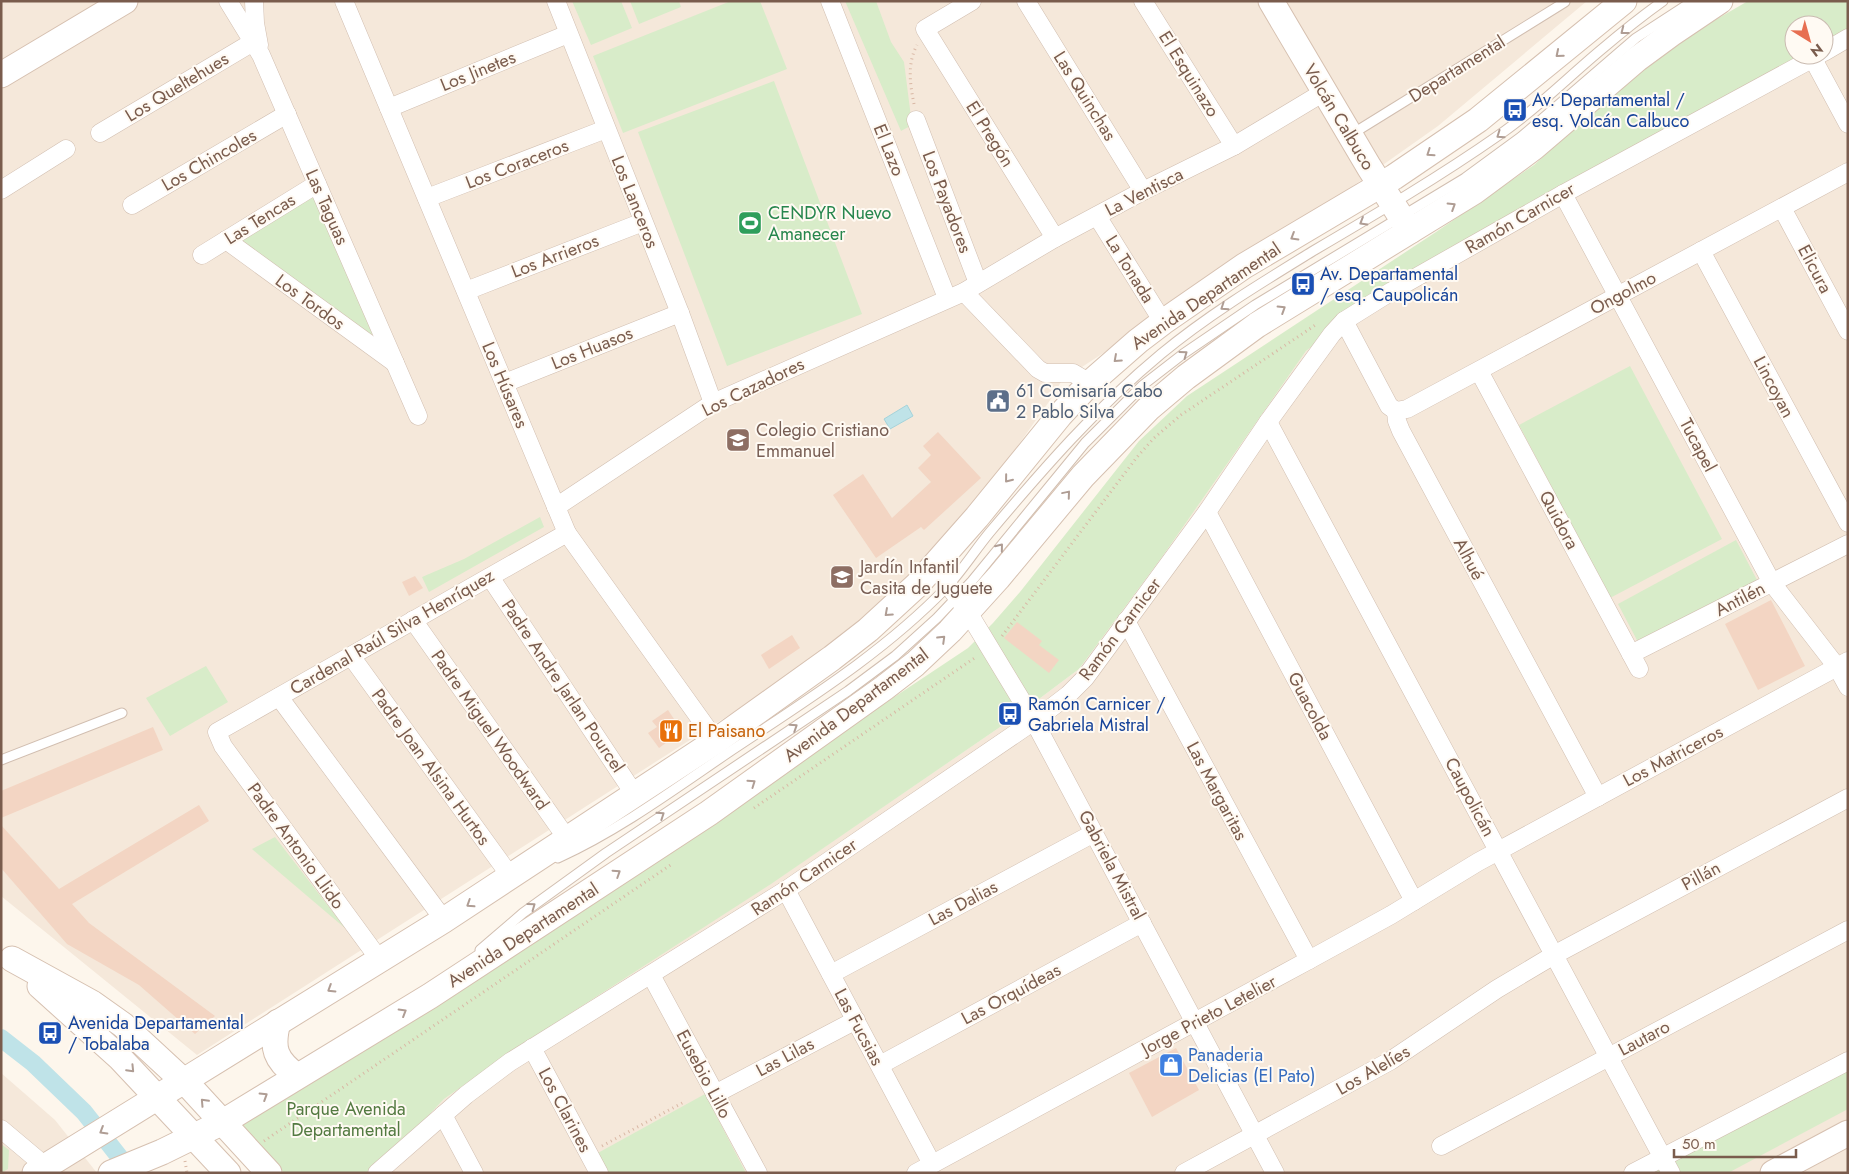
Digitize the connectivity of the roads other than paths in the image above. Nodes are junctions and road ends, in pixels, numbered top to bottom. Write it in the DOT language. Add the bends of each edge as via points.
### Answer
graph roads {
  1 [pos="125,1"];
  2 [pos="228,1"];
  3 [pos="254,1"];
  4 [pos="556,1"];
  5 [pos="830,1"];
  6 [pos="972,1"];
  7 [pos="1026,1"];
  8 [pos="1144,1"];
  9 [pos="1624,1"];
  10 [pos="1663,1"];
  11 [pos="1693,1"];
  12 [pos="1720,1"];
  13 [pos="1565,2"];
  14 [pos="350,3"];
  15 [pos="1277,4"];
  16 [pos="568,34"];
  17 [pos="1848,38"];
  18 [pos="1834,46"];
  19 [pos="257,49"];
  20 [pos="1801,65"];
  21 [pos="1823,65"];
  22 [pos="1,75"];
  23 [pos="1324,92"];
  24 [pos="389,108"];
  25 [pos="287,114"];
  26 [pos="916,120"];
  27 [pos="1848,124"];
  28 [pos="606,129"];
  29 [pos="100,133"];
  30 [pos="1350,135"];
  31 [pos="1234,146"];
  32 [pos="66,149"];
  33 [pos="1848,172"];
  34 [pos="317,184"];
  35 [pos="1,190"];
  36 [pos="1143,190"];
  37 [pos="1563,194"];
  38 [pos="427,198"];
  39 [pos="132,205"];
  40 [pos="1782,208"];
  41 [pos="1396,209"];
  42 [pos="1097,216"];
  43 [pos="644,222"];
  44 [pos="1055,238"];
  45 [pos="226,240"];
  46 [pos="1701,251"];
  47 [pos="202,255"];
  48 [pos="466,291"];
  49 [pos="963,291"];
  50 [pos="1618,296"];
  51 [pos="680,313"];
  52 [pos="1344,321"];
  53 [pos="1163,322"];
  54 [pos="1848,331"];
  55 [pos="395,363"];
  56 [pos="1478,371"];
  57 [pos="505,383"];
  58 [pos="1090,383"];
  59 [pos="713,403"];
  60 [pos="1396,411"];
  61 [pos="418,416"];
  62 [pos="1268,422"];
  63 [pos="556,507"];
  64 [pos="1207,512"];
  65 [pos="1848,523"];
  66 [pos="567,533"];
  67 [pos="1848,544"];
  68 [pos="490,577"];
  69 [pos="1772,583"];
  70 [pos="952,590"];
  71 [pos="413,620"];
  72 [pos="1126,621"];
  73 [pos="351,656"];
  74 [pos="1635,662"];
  75 [pos="1842,664"];
  76 [pos="1848,687"];
  77 [pos="279,696"];
  78 [pos="122,713"];
  79 [pos="1034,721"];
  80 [pos="217,732"];
  81 [pos="716,741"];
  82 [pos="1,760"];
  83 [pos="635,795"];
  84 [pos="1598,797"];
  85 [pos="1848,798"];
  86 [pos="1094,833"];
  87 [pos="568,840"];
  88 [pos="1499,851"];
  89 [pos="511,877"];
  90 [pos="786,890"];
  91 [pos="1414,901"];
  92 [pos="444,920"];
  93 [pos="1142,923"];
  94 [pos="1848,930"];
  95 [pos="6,955"];
  96 [pos="1554,955"];
  97 [pos="379,959"];
  98 [pos="1309,960"];
  99 [pos="831,974"];
  100 [pos="651,975"];
  101 [pos="856,1020"];
  102 [pos="278,1022"];
  103 [pos="1195,1022"];
  104 [pos="532,1048"];
  105 [pos="1609,1057"];
  106 [pos="1848,1061"];
  107 [pos="880,1065"];
  108 [pos="297,1076"];
  109 [pos="184,1082"];
  110 [pos="715,1094"];
  111 [pos="158,1098"];
  112 [pos="443,1115"];
  113 [pos="223,1122"];
  114 [pos="1,1129"];
  115 [pos="1848,1132"];
  116 [pos="1255,1134"];
  117 [pos="195,1137"];
  118 [pos="1441,1146"];
  119 [pos="932,1164"];
  120 [pos="1667,1165"];
  121 [pos="40,1169"];
  122 [pos="111,1173"];
  123 [pos="228,1173"];
  124 [pos="268,1173"];
  125 [pos="377,1173"];
  126 [pos="474,1173"];
  127 [pos="599,1173"];
  128 [pos="758,1173"];
  129 [pos="916,1173"];
  130 [pos="1184,1173"];
  131 [pos="1275,1173"];
  132 [pos="1633,1173"];
  133 [pos="1772,1173"];
  1 -- 22 [label="main road"];
  2 -- 19 [label="street, Las Taguas"];
  3 -- 19 [label="street"];
  4 -- 16 [label="street, Los Lanceros"];
  5 -- 49 [label="street, El Lazo"];
  6 -- 44 [label="street, El Pregón" via="925,29"];
  7 -- 36 [label="street, Las Quinchas"];
  8 -- 31 [label="street, El Esquinazo"];
  9 -- 41 [label="main road, Avenida Departamental, one-way" via="1478,120"];
  10 -- 41 [label="lane, one-way" via="1501,134"];
  11 -- 41 [label="lane" via="1636,38 1494,158 1465,178"];
  41 -- 12 [label="main road, Avenida Departamental, one-way" via="1476,191 1533,148 1637,59"];
  13 -- 30 [label="lane, Departamental"];
  14 -- 24 [label="street, Los Húsares"];
  15 -- 23 [label="main road, Volcán Calbuco"];
  16 -- 24 [label="street, Los Jinetes"];
  16 -- 28 [label="street, Los Lanceros"];
  17 -- 18 [label="street, Ramón Carnicer"];
  19 -- 25 [label="street, Las Taguas"];
  19 -- 29 [label="street, Los Queltehues"];
  20 -- 37 [label="street, Ramón Carnicer"];
  21 -- 27 [label="street"];
  23 -- 30 [label="main road, Volcán Calbuco"];
  23 -- 31 [label="street, La Ventisca"];
  24 -- 38 [label="street, Los Húsares"];
  25 -- 34 [label="street, Las Taguas"];
  25 -- 39 [label="street, Los Chincoles"];
  26 -- 49 [label="street, Los Payadores"];
  28 -- 38 [label="street, Los Coraceros"];
  28 -- 43 [label="street, Los Lanceros"];
  30 -- 41 [label="main road, Volcán Calbuco"];
  31 -- 36 [label="street, La Ventisca"];
  32 -- 35 [label="street"];
  33 -- 40 [label="street, Ongolmo"];
  34 -- 45 [label="street, Las Tencas"];
  34 -- 55 [label="street, Las Taguas"];
  36 -- 42 [label="street, La Ventisca"];
  37 -- 50 [label="street, Tucapel"];
  37 -- 52 [label="street, Ramón Carnicer"];
  38 -- 48 [label="street, Los Húsares"];
  40 -- 46 [label="street, Ongolmo"];
  40 -- 54 [label="street, Elicura"];
  41 -- 53 [label="main road, Avenida Departamental, one-way" via="1244,266"];
  70 -- 41 [label="main road, Avenida Departamental, one-way" via="998,578 1083,476 1167,393 1257,325"];
  41 -- 70 [label="lane, one-way" via="1261,283 1163,352 1109,399 1069,441 989,534"];
  42 -- 44 [label="street, La Ventisca"];
  42 -- 53 [label="street, La Tonada"];
  43 -- 48 [label="street, Los Arrieros"];
  43 -- 51 [label="street, Los Lanceros"];
  44 -- 49 [label="street, La Ventisca"];
  45 -- 47 [label="street, Las Tencas"];
  45 -- 55 [label="street, Los Tordos"];
  46 -- 50 [label="street, Ongolmo"];
  46 -- 65 [label="street, Lincoyan"];
  48 -- 57 [label="street, Los Húsares"];
  49 -- 58 [label="street, El Lazo" via="1038,368 1045,373 1073,374"];
  49 -- 59 [label="street, Los Cazadores"];
  50 -- 56 [label="street, Ongolmo"];
  50 -- 69 [label="street, Tucapel"];
  51 -- 57 [label="street, Los Huasos"];
  51 -- 59 [label="street, Los Lanceros"];
  52 -- 60 [label="street, Alhué" via="1389,406"];
  52 -- 62 [label="street, Ramón Carnicer"];
  53 -- 58 [label="main road, Avenida Departamental, one-way"];
  55 -- 61 [label="street, Las Taguas"];
  56 -- 60 [label="street, Ongolmo" via="1407,410"];
  56 -- 74 [label="street, Quidora"];
  57 -- 63 [label="street, Los Húsares"];
  58 -- 70 [label="main road, Avenida Departamental, one-way" via="972,524"];
  59 -- 63 [label="street, Los Cazadores"];
  60 -- 84 [label="street, Alhué" via="1401,431"];
  62 -- 64 [label="street, Ramón Carnicer"];
  62 -- 88 [label="street, Caupolicán"];
  63 -- 66 [label="street, Los Húsares"];
  64 -- 72 [label="street, Ramón Carnicer"];
  64 -- 91 [label="street, Guacolda"];
  66 -- 68 [label="street, Cardenal Raúl Silva Henríquez"];
  66 -- 81 [label="street, Los Húsares"];
  67 -- 69 [label="street, Antilén"];
  68 -- 71 [label="street, Cardenal Raúl Silva Henríquez"];
  68 -- 83 [label="street, Padre Andre Jarlan Pourcel"];
  69 -- 74 [label="street, Antilén"];
  69 -- 75 [label="street, Tucapel"];
  70 -- 79 [label="street, Gabriela Mistral"];
  70 -- 81 [label="main road, Avenida Departamental, one-way" via="895,606 868,630"];
  70 -- 89 [label="lane, one-way" via="848,672 641,813 585,846"];
  108 -- 70 [label="main road, Avenida Departamental, one-way" via="430,996 709,813 860,706 915,664"];
  71 -- 73 [label="street, Cardenal Raúl Silva Henríquez"];
  71 -- 87 [label="street, Padre Miguel Woodward"];
  72 -- 79 [label="street, Ramón Carnicer" via="1085,678"];
  72 -- 98 [label="street, Las Margaritas"];
  73 -- 77 [label="street, Cardenal Raúl Silva Henríquez"];
  73 -- 89 [label="street, Padre Joan Alsina Hurtos"];
  75 -- 76 [label="street, Tucapel"];
  75 -- 84 [label="street, Los Matriceros"];
  77 -- 80 [label="street, Cardenal Raúl Silva Henríquez"];
  77 -- 92 [label="street"];
  78 -- 82 [label="lane"];
  79 -- 86 [label="street, Gabriela Mistral"];
  79 -- 90 [label="street, Ramón Carnicer"];
  80 -- 97 [label="street, Padre Antonio Llido" via="223,746"];
  81 -- 83 [label="main road, Avenida Departamental"];
  83 -- 87 [label="main road, Avenida Departamental"];
  84 -- 88 [label="street, Los Matriceros"];
  85 -- 96 [label="street, Pillán"];
  86 -- 93 [label="street, Gabriela Mistral"];
  86 -- 99 [label="street, Las Dalias"];
  87 -- 89 [label="main road, Avenida Departamental"];
  88 -- 91 [label="street, Jorge Prieto Letelier"];
  88 -- 96 [label="street, Caupolicán"];
  89 -- 92 [label="main road, Avenida Departamental, one-way"];
  90 -- 99 [label="street, Las Fucsias"];
  90 -- 100 [label="street, Ramón Carnicer"];
  91 -- 98 [label="street, Jorge Prieto Letelier"];
  92 -- 97 [label="main road, Avenida Departamental"];
  93 -- 103 [label="street, Gabriela Mistral"];
  93 -- 107 [label="street, Las Orquídeas"];
  94 -- 105 [label="street, Lautaro"];
  95 -- 109 [label="main road" via="108,1013"];
  95 -- 111 [label="main road, one-way" via="120,1058"];
  96 -- 105 [label="street, Caupolicán"];
  96 -- 116 [label="street, Los Alelíes" via="1497,989 1390,1062"];
  97 -- 102 [label="main road, Avenida Departamental, one-way"];
  98 -- 103 [label="street, Jorge Prieto Letelier"];
  99 -- 101 [label="street, Las Fucsias"];
  100 -- 104 [label="street, Ramón Carnicer"];
  100 -- 110 [label="street, Eusebio Lillo"];
  101 -- 107 [label="street, Las Fucsias"];
  101 -- 110 [label="street, Las Lilas"];
  102 -- 108 [label="main road" via="275,1052 283,1065"];
  102 -- 109 [label="main road, Avenida Departamental"];
  103 -- 116 [label="street, Gabriela Mistral"];
  103 -- 119 [label="street, Jorge Prieto Letelier"];
  104 -- 112 [label="street, Ramón Carnicer" via="489,1077"];
  104 -- 127 [label="street, Los Clarines"];
  105 -- 118 [label="street, Lautaro"];
  105 -- 120 [label="street, Caupolicán"];
  106 -- 120 [label="street"];
  107 -- 119 [label="street, Las Fucsias"];
  113 -- 108 [label="main road, Avenida Departamental, one-way"];
  109 -- 111 [label="main road, Avenida Departamental"];
  113 -- 109 [label="main road, one-way"];
  110 -- 128 [label="street, Eusebio Lillo"];
  111 -- 117 [label="main road"];
  111 -- 121 [label="main road, Avenida Departamental, one-way"];
  112 -- 125 [label="street, Ramón Carnicer"];
  112 -- 126 [label="street"];
  113 -- 117 [label="main road, Avenida Departamental"];
  113 -- 124 [label="main road"];
  114 -- 121 [label="street"];
  115 -- 133 [label="main road"];
  116 -- 130 [label="street, Los Alelíes"];
  116 -- 131 [label="street, Gabriela Mistral"];
  117 -- 122 [label="main road, Avenida Departamental"];
  117 -- 123 [label="main road"];
  119 -- 129 [label="street, Jorge Prieto Letelier"];
  120 -- 132 [label="street"];
}
